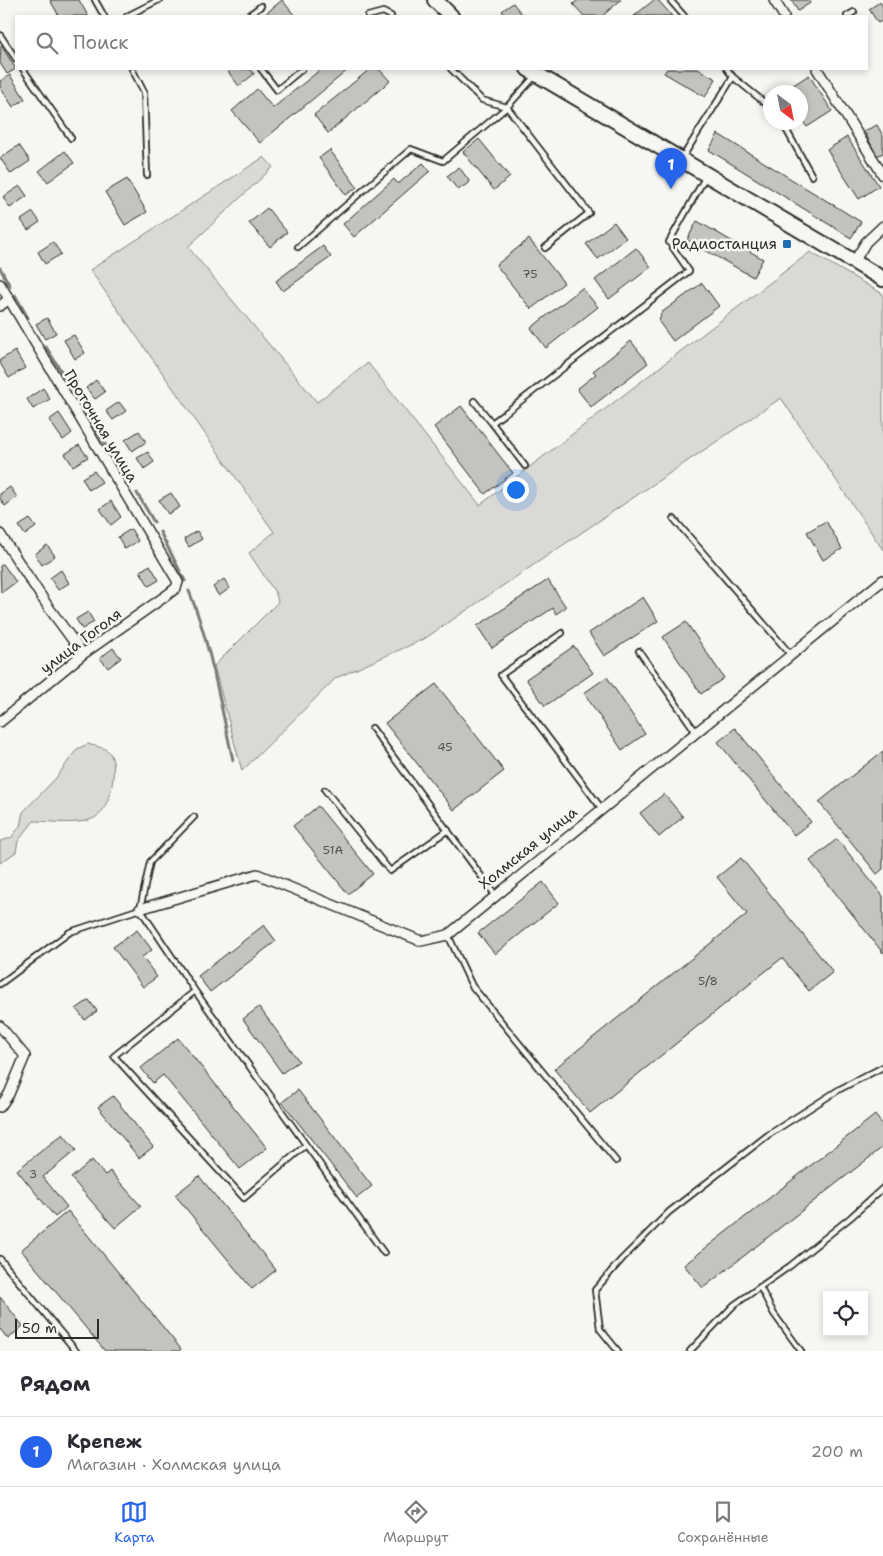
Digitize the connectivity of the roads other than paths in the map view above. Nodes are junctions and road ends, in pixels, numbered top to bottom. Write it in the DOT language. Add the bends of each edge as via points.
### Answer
graph roads {
  1 [pos="95,0"];
  2 [pos="159,0"];
  3 [pos="435,0"];
  4 [pos="670,0"];
  5 [pos="774,0"];
  6 [pos="261,6"];
  7 [pos="854,12"];
  8 [pos="103,15"];
  9 [pos="130,15"];
  10 [pos="249,15"];
  11 [pos="372,15"];
  12 [pos="389,15"];
  13 [pos="450,15"];
  14 [pos="683,15"];
  15 [pos="783,15"];
  16 [pos="849,15"];
  17 [pos="0,35"];
  18 [pos="15,58"];
  19 [pos="24,70"];
  20 [pos="133,70"];
  21 [pos="261,70"];
  22 [pos="301,70"];
  23 [pos="452,70"];
  24 [pos="727,70"];
  25 [pos="818,70"];
  26 [pos="532,72"];
  27 [pos="733,77"];
  28 [pos="763,101"];
  29 [pos="507,107"];
  30 [pos="786,130"];
  31 [pos="71,138"];
  32 [pos="681,160"];
  33 [pos="706,174"];
  34 [pos="146,175"];
  35 [pos="812,176"];
  36 [pos="883,176"];
  37 [pos="883,226"];
  38 [pos="298,247"];
  39 [pos="545,248"];
  40 [pos="854,262"];
  41 [pos="883,279"];
  42 [pos="0,284"];
  43 [pos="9,299"];
  44 [pos="0,306"];
  45 [pos="474,401"];
  46 [pos="492,423"];
  47 [pos="525,466"];
  48 [pos="674,519"];
  49 [pos="0,534"];
  50 [pos="883,580"];
  51 [pos="178,582"];
  52 [pos="562,633"];
  53 [pos="638,651"];
  54 [pos="83,654"];
  55 [pos="791,655"];
  56 [pos="0,722"];
  57 [pos="372,728"];
  58 [pos="696,732"];
  59 [pos="326,790"];
  60 [pos="602,809"];
  61 [pos="194,818"];
  62 [pos="448,830"];
  63 [pos="496,896"];
  64 [pos="140,909"];
  65 [pos="448,935"];
  66 [pos="0,984"];
  67 [pos="195,991"];
  68 [pos="0,1026"];
  69 [pos="883,1067"];
  70 [pos="0,1107"];
  71 [pos="306,1145"];
  72 [pos="616,1161"];
  73 [pos="883,1188"];
  74 [pos="384,1253"];
  75 [pos="0,1259"];
  76 [pos="760,1287"];
  77 [pos="76,1351"];
  78 [pos="618,1351"];
  79 [pos="690,1351"];
  80 [pos="801,1351"];
  1 -- 8 [label="lane"];
  2 -- 9 [label="lane"];
  3 -- 13 [label="main road"];
  4 -- 14 [label="lane"];
  5 -- 15 [label="street"];
  6 -- 10 [label="lane"];
  7 -- 16 [label="lane"];
  11 -- 12 [label="lane" via="383,12"];
  17 -- 18 [label="lane"];
  19 -- 31 [label="lane"];
  20 -- 34 [label="lane" via="144,92"];
  21 -- 22 [label="lane" via="277,90"];
  23 -- 29 [label="lane" via="482,100"];
  24 -- 27 [label="lane"];
  25 -- 36 [label="street"];
  26 -- 29 [label="lane"];
  26 -- 32 [label="main road"];
  27 -- 28 [label="lane"];
  27 -- 32 [label="lane"];
  29 -- 38 [label="lane" via="443,161 411,149"];
  29 -- 39 [label="lane" via="590,213"];
  30 -- 35 [label="lane"];
  32 -- 33 [label="main road"];
  33 -- 40 [label="main road"];
  33 -- 46 [label="lane" via="669,242 689,271"];
  37 -- 40 [label="street" via="866,242"];
  40 -- 41 [label="main road"];
  42 -- 43 [label="street, Проточная улица"];
  43 -- 44 [label="street"];
  43 -- 51 [label="street, Проточная улица"];
  45 -- 46 [label="lane"];
  46 -- 47 [label="lane"];
  48 -- 55 [label="lane"];
  49 -- 54 [label="street"];
  50 -- 55 [label="street, Холмская улица"];
  51 -- 54 [label="street, улица Гоголя" via="167,595"];
  52 -- 60 [label="lane" via="501,675"];
  53 -- 58 [label="lane"];
  54 -- 56 [label="street, улица Гоголя"];
  55 -- 58 [label="street, Холмская улица"];
  57 -- 62 [label="lane"];
  58 -- 60 [label="street, Холмская улица"];
  59 -- 62 [label="lane" via="390,871"];
  60 -- 63 [label="street, Холмская улица"];
  61 -- 64 [label="lane" via="150,862"];
  62 -- 63 [label="lane"];
  63 -- 65 [label="street, Холмская улица"];
  64 -- 65 [label="street, Холмская улица" via="257,874 421,941"];
  64 -- 66 [label="lane" via="70,932"];
  64 -- 67 [label="lane"];
  65 -- 72 [label="lane" via="472,986"];
  67 -- 71 [label="lane"];
  67 -- 71 [label="lane" via="114,1056 244,1198"];
  68 -- 70 [label="street" via="25,1056"];
  69 -- 78 [label="lane" via="840,1089 768,1135 669,1212 622,1259 596,1290 600,1329"];
  71 -- 74 [label="lane"];
  73 -- 76 [label="lane" via="820,1242"];
  75 -- 77 [label="lane"];
  76 -- 79 [label="lane" via="734,1306"];
  76 -- 80 [label="lane" via="774,1314"];
}
